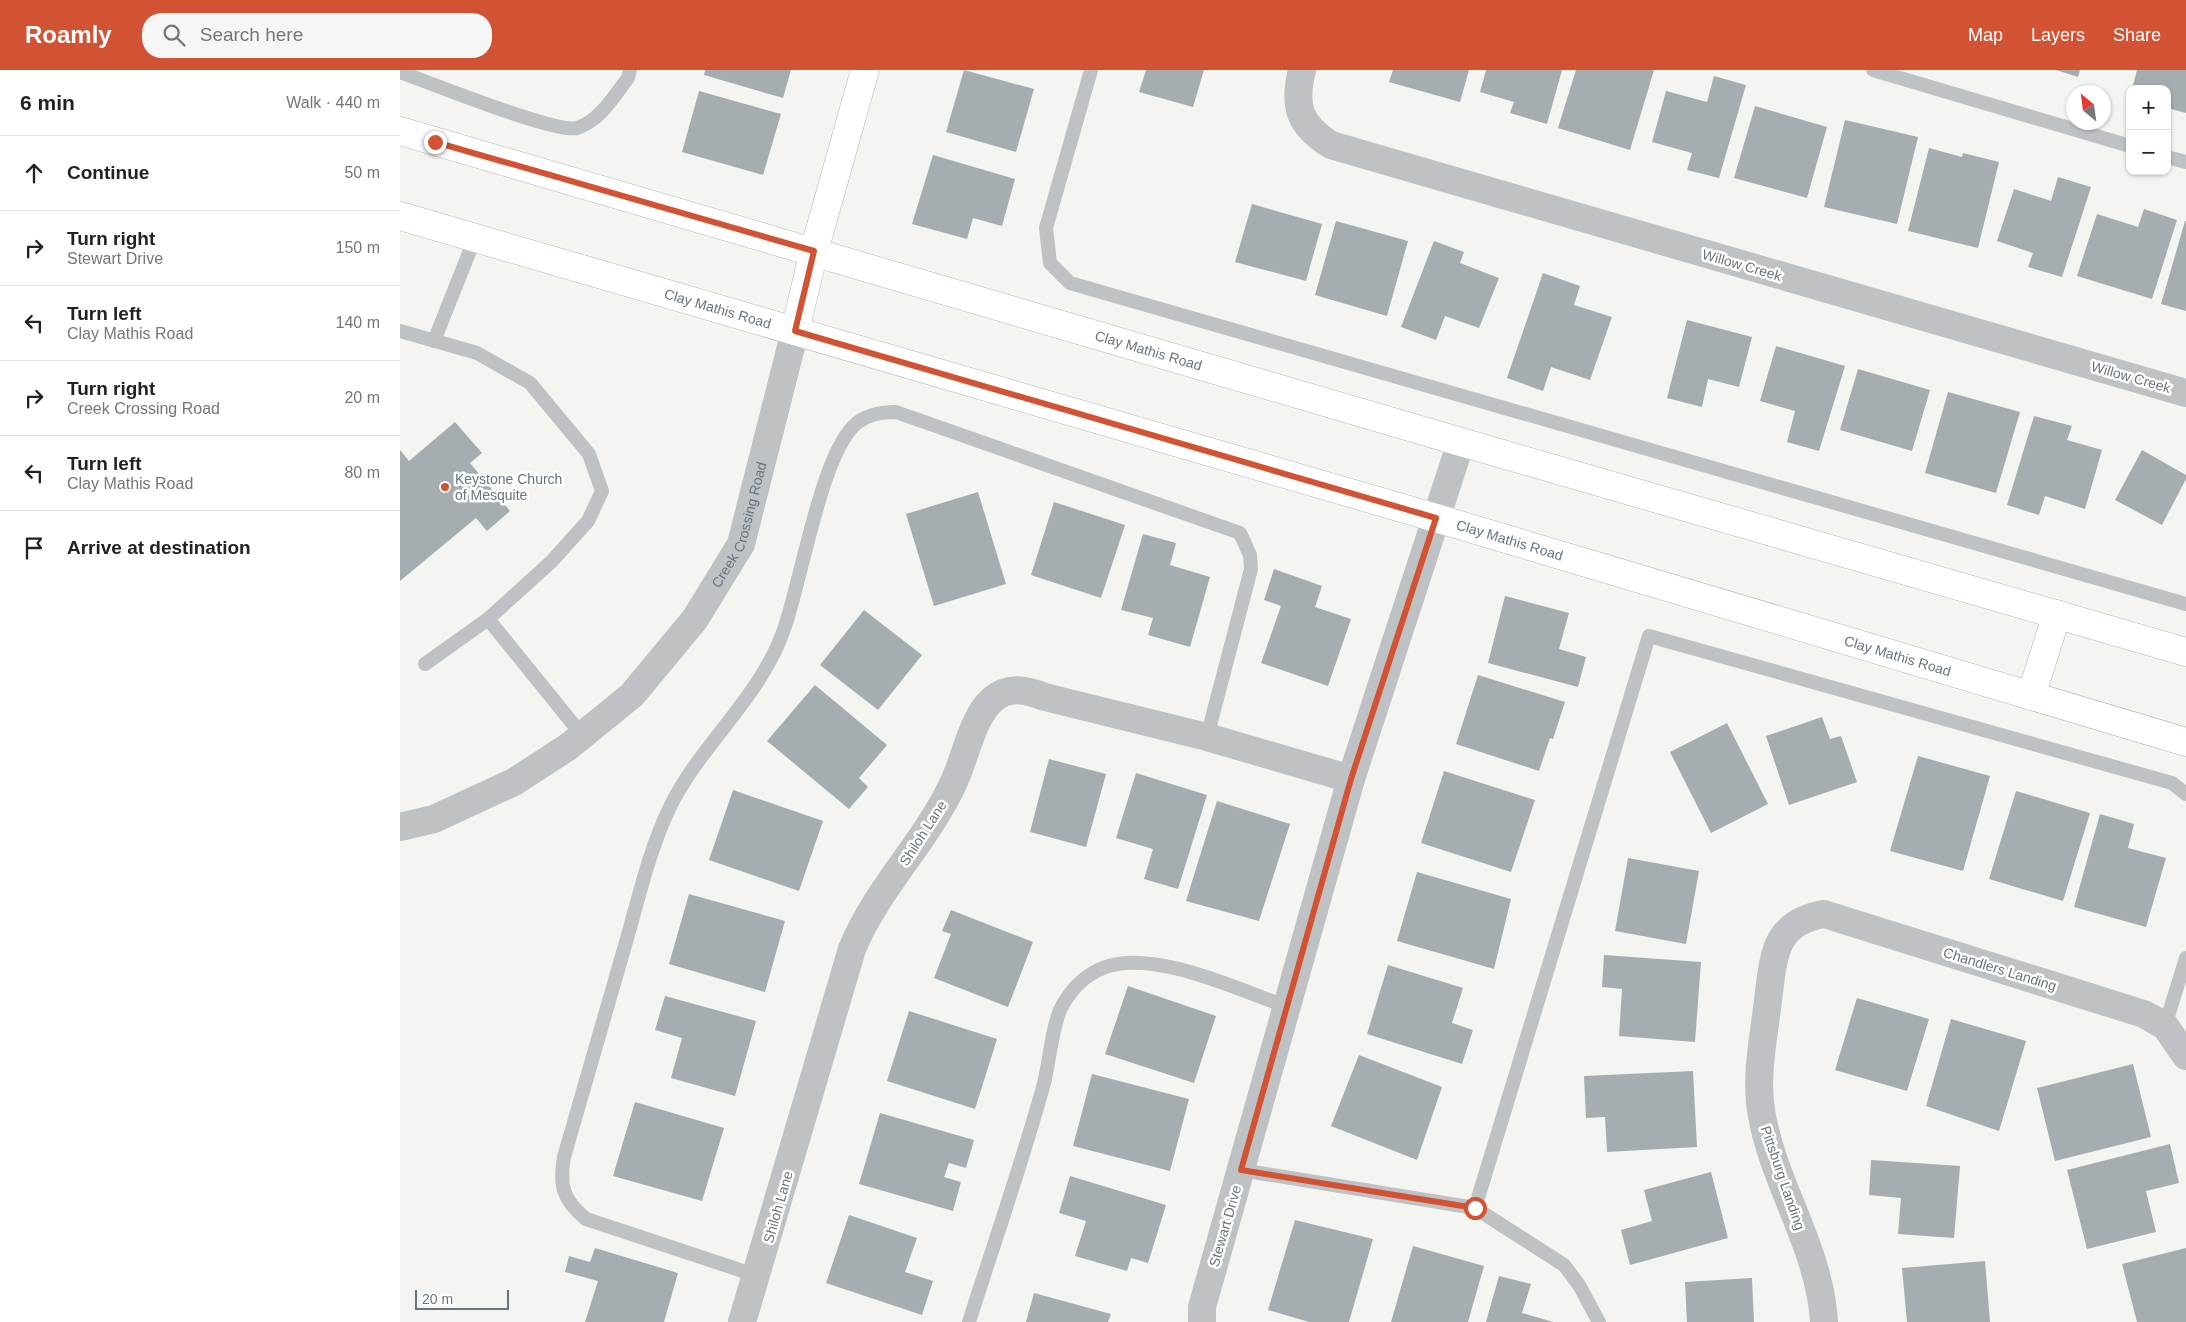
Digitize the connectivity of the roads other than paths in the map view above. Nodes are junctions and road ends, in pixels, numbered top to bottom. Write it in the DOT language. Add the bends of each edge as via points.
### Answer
graph roads {
  1 [pos="630,70"];
  2 [pos="866,70"];
  3 [pos="1091,70"];
  4 [pos="1302,70"];
  5 [pos="1873,70"];
  6 [pos="400,72"];
  7 [pos="400,131"];
  8 [pos="2126,145"];
  9 [pos="2171,158"];
  10 [pos="2186,162"];
  11 [pos="400,216"];
  12 [pos="475,238"];
  13 [pos="814,251"];
  14 [pos="795,331"];
  15 [pos="400,332"];
  16 [pos="434,341"];
  17 [pos="2186,392"];
  18 [pos="1461,442"];
  19 [pos="1436,518"];
  20 [pos="2186,604"];
  21 [pos="2058,614"];
  22 [pos="488,619"];
  23 [pos="2186,652"];
  24 [pos="425,664"];
  25 [pos="2031,696"];
  26 [pos="582,735"];
  27 [pos="1208,737"];
  28 [pos="2186,742"];
  29 [pos="1351,779"];
  30 [pos="2186,794"];
  31 [pos="400,827"];
  32 [pos="1799,922"];
  33 [pos="2186,958"];
  34 [pos="1288,1007"];
  35 [pos="2165,1026"];
  36 [pos="2186,1056"];
  37 [pos="1241,1170"];
  38 [pos="1475,1208"];
  39 [pos="758,1276"];
  40 [pos="742,1322"];
  41 [pos="969,1322"];
  42 [pos="1202,1322"];
  43 [pos="1599,1322"];
  44 [pos="1824,1322"];
  1 -- 6 [label="lane" via="628,78 598,116 576,128 549,126"];
  2 -- 13 [label="main road, Creek Crossing Road"];
  3 -- 20 [label="lane" via="1046,228 1050,264 1070,283"];
  4 -- 17 [label="street, Willow Creek" via="1297,104 1306,124 1313,133 1331,144 1358,154"];
  5 -- 8 [label="lane"];
  7 -- 13 [label="main road, Clay Mathis Road"];
  9 -- 10 [label="lane"];
  11 -- 12 [label="main road, Clay Mathis Road"];
  12 -- 14 [label="main road, Clay Mathis Road"];
  12 -- 16 [label="lane"];
  13 -- 14 [label="main road, Creek Crossing Road"];
  13 -- 18 [label="main road, Clay Mathis Road"];
  14 -- 19 [label="main road, Clay Mathis Road"];
  14 -- 26 [label="street, Creek Crossing Road" via="740,544 695,619 638,688"];
  15 -- 16 [label="lane"];
  16 -- 22 [label="lane" via="477,353 530,383 589,454 602,491 588,521 551,562"];
  18 -- 19 [label="street, Stewart Drive"];
  18 -- 21 [label="main road, Clay Mathis Road"];
  19 -- 25 [label="main road, Clay Mathis Road"];
  19 -- 29 [label="street, Stewart Drive"];
  21 -- 23 [label="main road, Clay Mathis Road"];
  21 -- 25 [label="main road"];
  22 -- 24 [label="lane"];
  22 -- 26 [label="lane"];
  25 -- 28 [label="main road, Clay Mathis Road"];
  26 -- 31 [label="street, Creek Crossing Road" via="514,782 434,818"];
  27 -- 29 [label="street, Shiloh Lane"];
  27 -- 39 [label="street, Shiloh Lane" via="1045,697 1022,688 992,700 980,715 953,785 933,823 863,923 852,949"];
  27 -- 39 [label="lane" via="1251,569 1250,555 1240,532 896,412 880,412 865,418 846,435 832,461 783,634 759,679 676,795 654,844 561,1174 566,1198 586,1219"];
  29 -- 34 [label="street, Stewart Drive"];
  30 -- 38 [label="lane" via="2172,783 1649,636"];
  32 -- 35 [label="street, Chandlers Landing" via="1824,914 2144,1014"];
  32 -- 44 [label="street, Pittsburg Landing" via="1780,938 1772,967 1760,1076 1761,1115 1820,1289"];
  33 -- 35 [label="lane"];
  34 -- 37 [label="street, Stewart Drive"];
  34 -- 41 [label="lane" via="1152,962 1127,962 1103,968 1083,978 1061,1007 1044,1082"];
  35 -- 36 [label="street, Chandlers Landing"];
  37 -- 38 [label="lane"];
  37 -- 42 [label="street, Stewart Drive" via="1202,1307"];
  38 -- 43 [label="lane" via="1564,1266 1579,1285"];
  39 -- 40 [label="street, Shiloh Lane"];
}
